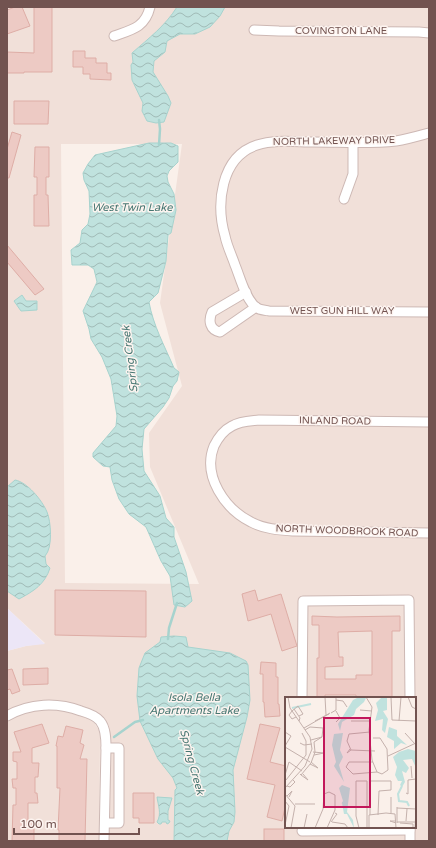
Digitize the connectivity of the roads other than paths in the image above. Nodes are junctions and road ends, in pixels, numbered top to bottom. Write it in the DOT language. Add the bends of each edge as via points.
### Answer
graph roads {
  1 [pos="150,7"];
  2 [pos="254,30"];
  3 [pos="429,33"];
  4 [pos="114,36"];
  5 [pos="429,133"];
  6 [pos="352,142"];
  7 [pos="344,199"];
  8 [pos="246,292"];
  9 [pos="256,307"];
  10 [pos="429,312"];
  11 [pos="240,422"];
  12 [pos="429,422"];
  13 [pos="429,533"];
  14 [pos="302,697"];
  15 [pos="410,697"];
  16 [pos="7,716"];
  17 [pos="106,748"];
  18 [pos="105,823"];
  19 [pos="410,828"];
  20 [pos="302,829"];
  21 [pos="104,841"];
  22 [pos="302,841"];
  23 [pos="410,841"];
  1 -- 4 [label="street" via="140,25"];
  2 -- 3 [label="street, COVINGTON LANE"];
  5 -- 6 [label="street, NORTH LAKEWAY DRIVE" via="395,141"];
  6 -- 7 [label="street" via="353,174"];
  6 -- 8 [label="street, NORTH LAKEWAY DRIVE" via="267,143 248,149 233,163 227,174 220,206 225,238"];
  8 -- 9 [label="street"];
  8 -- 9 [label="street" via="212,312 209,320 211,326 220,332"];
  9 -- 10 [label="street, WEST GUN HILL WAY" via="268,311"];
  11 -- 12 [label="street, INLAND ROAD"];
  11 -- 13 [label="street, NORTH WOODBROOK ROAD" via="226,430 216,443 210,460 210,470 226,501 252,522 283,530"];
  14 -- 15 [label="street" via="303,601 409,600"];
  16 -- 17 [label="street" via="34,706 69,706 91,714 100,722 106,735"];
  17 -- 18 [label="street"];
  17 -- 18 [label="street" via="119,748 119,823"];
  18 -- 21 [label="street"];
  19 -- 20 [label="street"];
  19 -- 23 [label="street"];
  20 -- 22 [label="street"];
}
